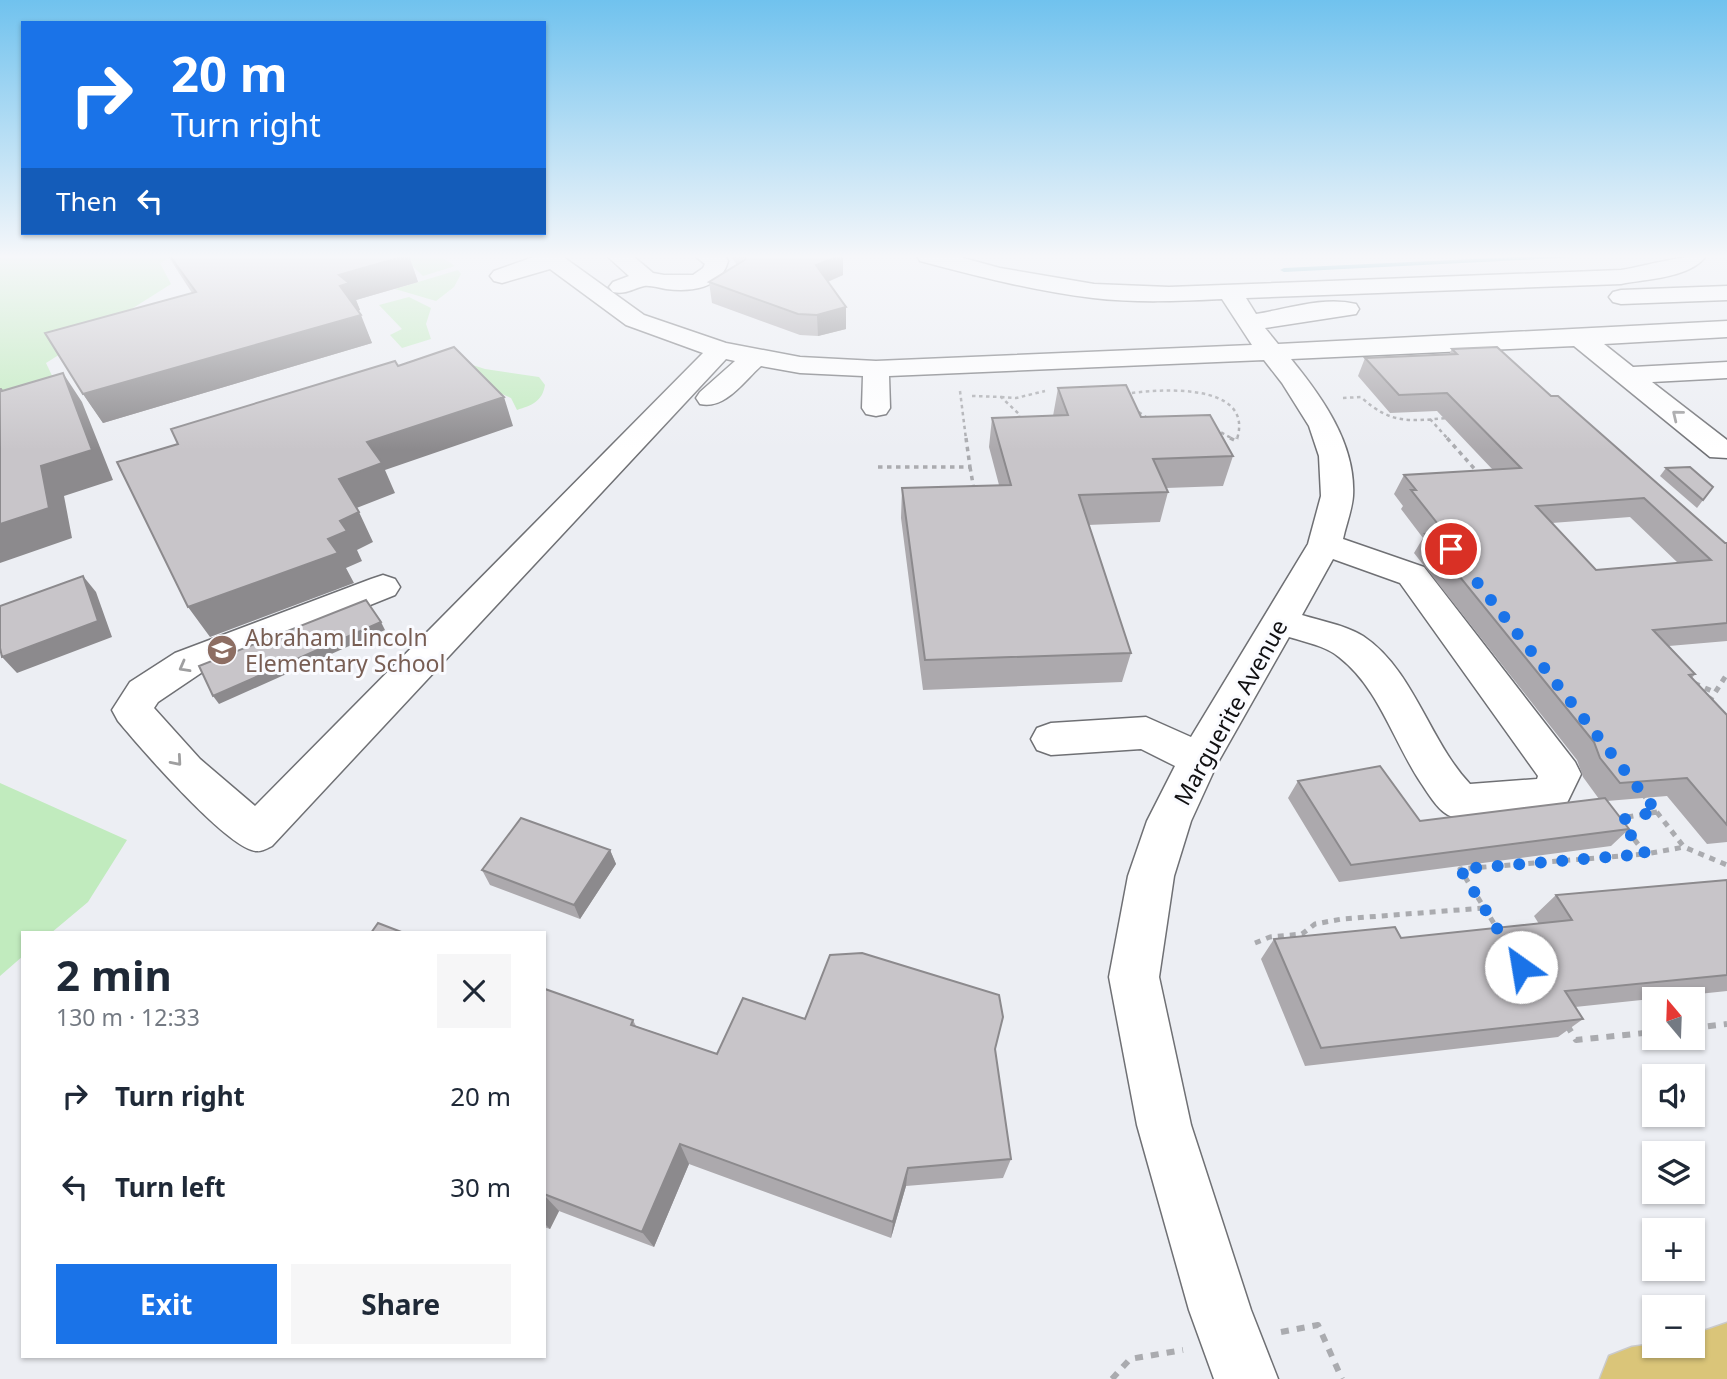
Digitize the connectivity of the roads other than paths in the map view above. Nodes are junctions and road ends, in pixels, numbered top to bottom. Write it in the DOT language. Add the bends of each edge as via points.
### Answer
graph roads {
  1 [pos="636,320"];
  2 [pos="1248,320"];
  3 [pos="1297,320"];
  4 [pos="655,327"];
  5 [pos="1727,329"];
  6 [pos="1259,337"];
  7 [pos="1580,338"];
  8 [pos="1487,343"];
  9 [pos="626,347"];
  10 [pos="720,350"];
  11 [pos="755,357"];
  12 [pos="1513,366"];
  13 [pos="876,369"];
  14 [pos="1727,370"];
  15 [pos="1627,375"];
  16 [pos="710,398"];
  17 [pos="876,408"];
  18 [pos="1727,449"];
  19 [pos="1325,544"];
  20 [pos="383,587"];
  21 [pos="1281,621"];
  22 [pos="1051,739"];
  23 [pos="1199,759"];
  24 [pos="1727,1355"];
  25 [pos="1246,1379"];
  26 [pos="1632,1379"];
  1 -- 4 [label="street"];
  2 -- 6 [label="street, Marguerite Avenue"];
  3 -- 6 [label="street"];
  4 -- 9 [label="street"];
  4 -- 10 [label="street"];
  5 -- 7 [label="street"];
  6 -- 8 [label="street"];
  6 -- 13 [label="street"];
  6 -- 19 [label="street, Marguerite Avenue" via="1317,416 1334,456 1337,496"];
  7 -- 8 [label="street"];
  7 -- 15 [label="street"];
  8 -- 12 [label="street"];
  10 -- 11 [label="street"];
  20 -- 10 [label="street, one-way" via="188,663 144,692 132,710 185,771 257,833"];
  11 -- 13 [label="street" via="800,365"];
  11 -- 16 [label="street"];
  13 -- 17 [label="street"];
  14 -- 15 [label="street"];
  18 -- 15 [label="street, one-way" via="1721,451"];
  19 -- 21 [label="street, Marguerite Avenue"];
  19 -- 21 [label="street" via="1412,575 1560,774 1550,795 1461,802 1443,785 1382,680 1351,646"];
  21 -- 23 [label="street, Marguerite Avenue"];
  22 -- 23 [label="street" via="1146,733"];
  23 -- 25 [label="street, Marguerite Avenue" via="1169,821 1151,876 1134,976 1164,1125 1220,1310"];
  24 -- 26 [label="main road" via="1675,1373"];
}
